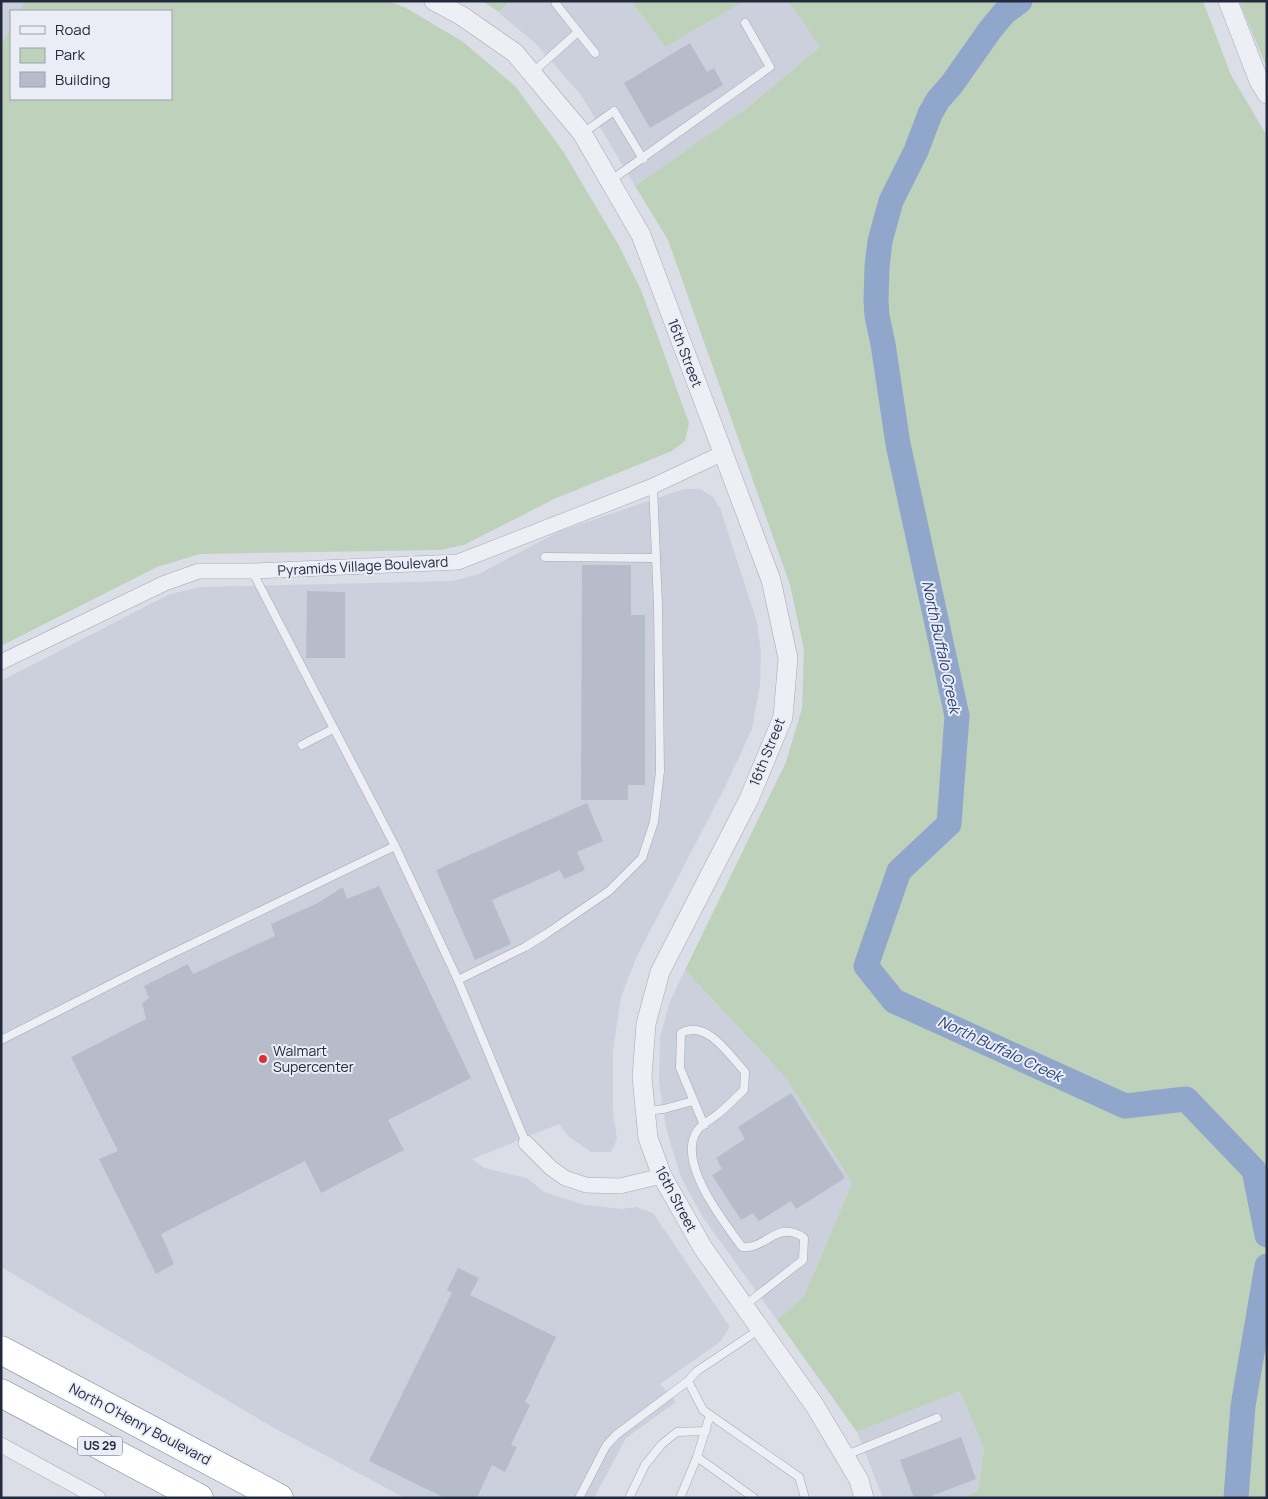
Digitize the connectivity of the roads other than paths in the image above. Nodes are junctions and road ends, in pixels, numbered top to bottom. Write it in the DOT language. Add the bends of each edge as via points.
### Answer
graph roads {
  1 [pos="434,1"];
  2 [pos="1228,1"];
  3 [pos="556,4"];
  4 [pos="745,23"];
  5 [pos="578,32"];
  6 [pos="595,53"];
  7 [pos="532,73"];
  8 [pos="1267,94"];
  9 [pos="582,133"];
  10 [pos="643,158"];
  11 [pos="610,181"];
  12 [pos="723,453"];
  13 [pos="653,486"];
  14 [pos="545,557"];
  15 [pos="656,558"];
  16 [pos="252,571"];
  17 [pos="1,662"];
  18 [pos="333,729"];
  19 [pos="302,745"];
  20 [pos="395,846"];
  21 [pos="458,980"];
  22 [pos="1,1040"];
  23 [pos="693,1100"];
  24 [pos="646,1111"];
  25 [pos="704,1125"];
  26 [pos="526,1143"];
  27 [pos="662,1176"];
  28 [pos="744,1306"];
  29 [pos="760,1329"];
  30 [pos="1,1330"];
  31 [pos="1,1350"];
  32 [pos="688,1381"];
  33 [pos="1,1394"];
  34 [pos="710,1415"];
  35 [pos="938,1418"];
  36 [pos="706,1430"];
  37 [pos="162,1435"];
  38 [pos="1,1445"];
  39 [pos="844,1456"];
  40 [pos="698,1457"];
  41 [pos="98,1498"];
  42 [pos="199,1498"];
  43 [pos="279,1498"];
  44 [pos="579,1498"];
  45 [pos="629,1498"];
  46 [pos="680,1498"];
  47 [pos="754,1498"];
  48 [pos="805,1498"];
  49 [pos="864,1498"];
  1 -- 7 [label="street, 16th Street" via="462,16 515,53"];
  2 -- 8 [label="street"];
  3 -- 5 [label="lane"];
  4 -- 10 [label="lane" via="770,67"];
  5 -- 6 [label="lane"];
  5 -- 7 [label="lane"];
  7 -- 9 [label="street, 16th Street"];
  9 -- 10 [label="lane" via="614,112"];
  9 -- 11 [label="street, 16th Street"];
  10 -- 11 [label="lane"];
  11 -- 12 [label="street, 16th Street" via="640,235"];
  12 -- 13 [label="street, Pyramids Village Boulevard"];
  12 -- 24 [label="street, 16th Street" via="773,589 788,658 783,717 749,799 660,972 646,1024 642,1077"];
  13 -- 15 [label="lane"];
  13 -- 16 [label="street, Pyramids Village Boulevard" via="458,562"];
  14 -- 15 [label="lane"];
  15 -- 21 [label="lane" via="660,771 654,822 642,858 609,891 546,934"];
  16 -- 17 [label="street, Pyramids Village Boulevard" via="199,572 165,583"];
  16 -- 18 [label="lane"];
  18 -- 19 [label="lane"];
  18 -- 20 [label="lane"];
  20 -- 21 [label="lane"];
  20 -- 22 [label="lane"];
  21 -- 26 [label="lane"];
  23 -- 24 [label="lane"];
  23 -- 25 [label="lane"];
  23 -- 25 [label="lane" via="680,1068 681,1032 689,1028 709,1034 746,1072 744,1090"];
  24 -- 27 [label="street, 16th Street" via="648,1138"];
  25 -- 28 [label="lane" via="697,1130 690,1151 693,1167 718,1215 742,1247 749,1248 778,1232 796,1233 804,1238 803,1260"];
  26 -- 27 [label="street" via="565,1178 586,1185 620,1186"];
  27 -- 28 [label="street, 16th Street" via="703,1248"];
  28 -- 29 [label="street, 16th Street"];
  29 -- 32 [label="lane" via="697,1371"];
  29 -- 39 [label="street, 16th Street" via="815,1406"];
  30 -- 37 [label="highway"];
  31 -- 37 [label="highway, North O'Henry Boulevard / US 29"];
  32 -- 34 [label="lane" via="703,1410"];
  32 -- 44 [label="lane" via="616,1435 606,1446"];
  33 -- 42 [label="highway, US 29"];
  34 -- 36 [label="lane"];
  34 -- 48 [label="lane" via="799,1477"];
  35 -- 39 [label="lane"];
  36 -- 40 [label="lane"];
  36 -- 45 [label="lane" via="677,1432 662,1444 645,1465"];
  37 -- 43 [label="highway, North O'Henry Boulevard / US 29"];
  38 -- 41 [label="street"];
  39 -- 49 [label="street, 16th Street" via="859,1480"];
  40 -- 46 [label="lane"];
  40 -- 47 [label="lane"];
}
